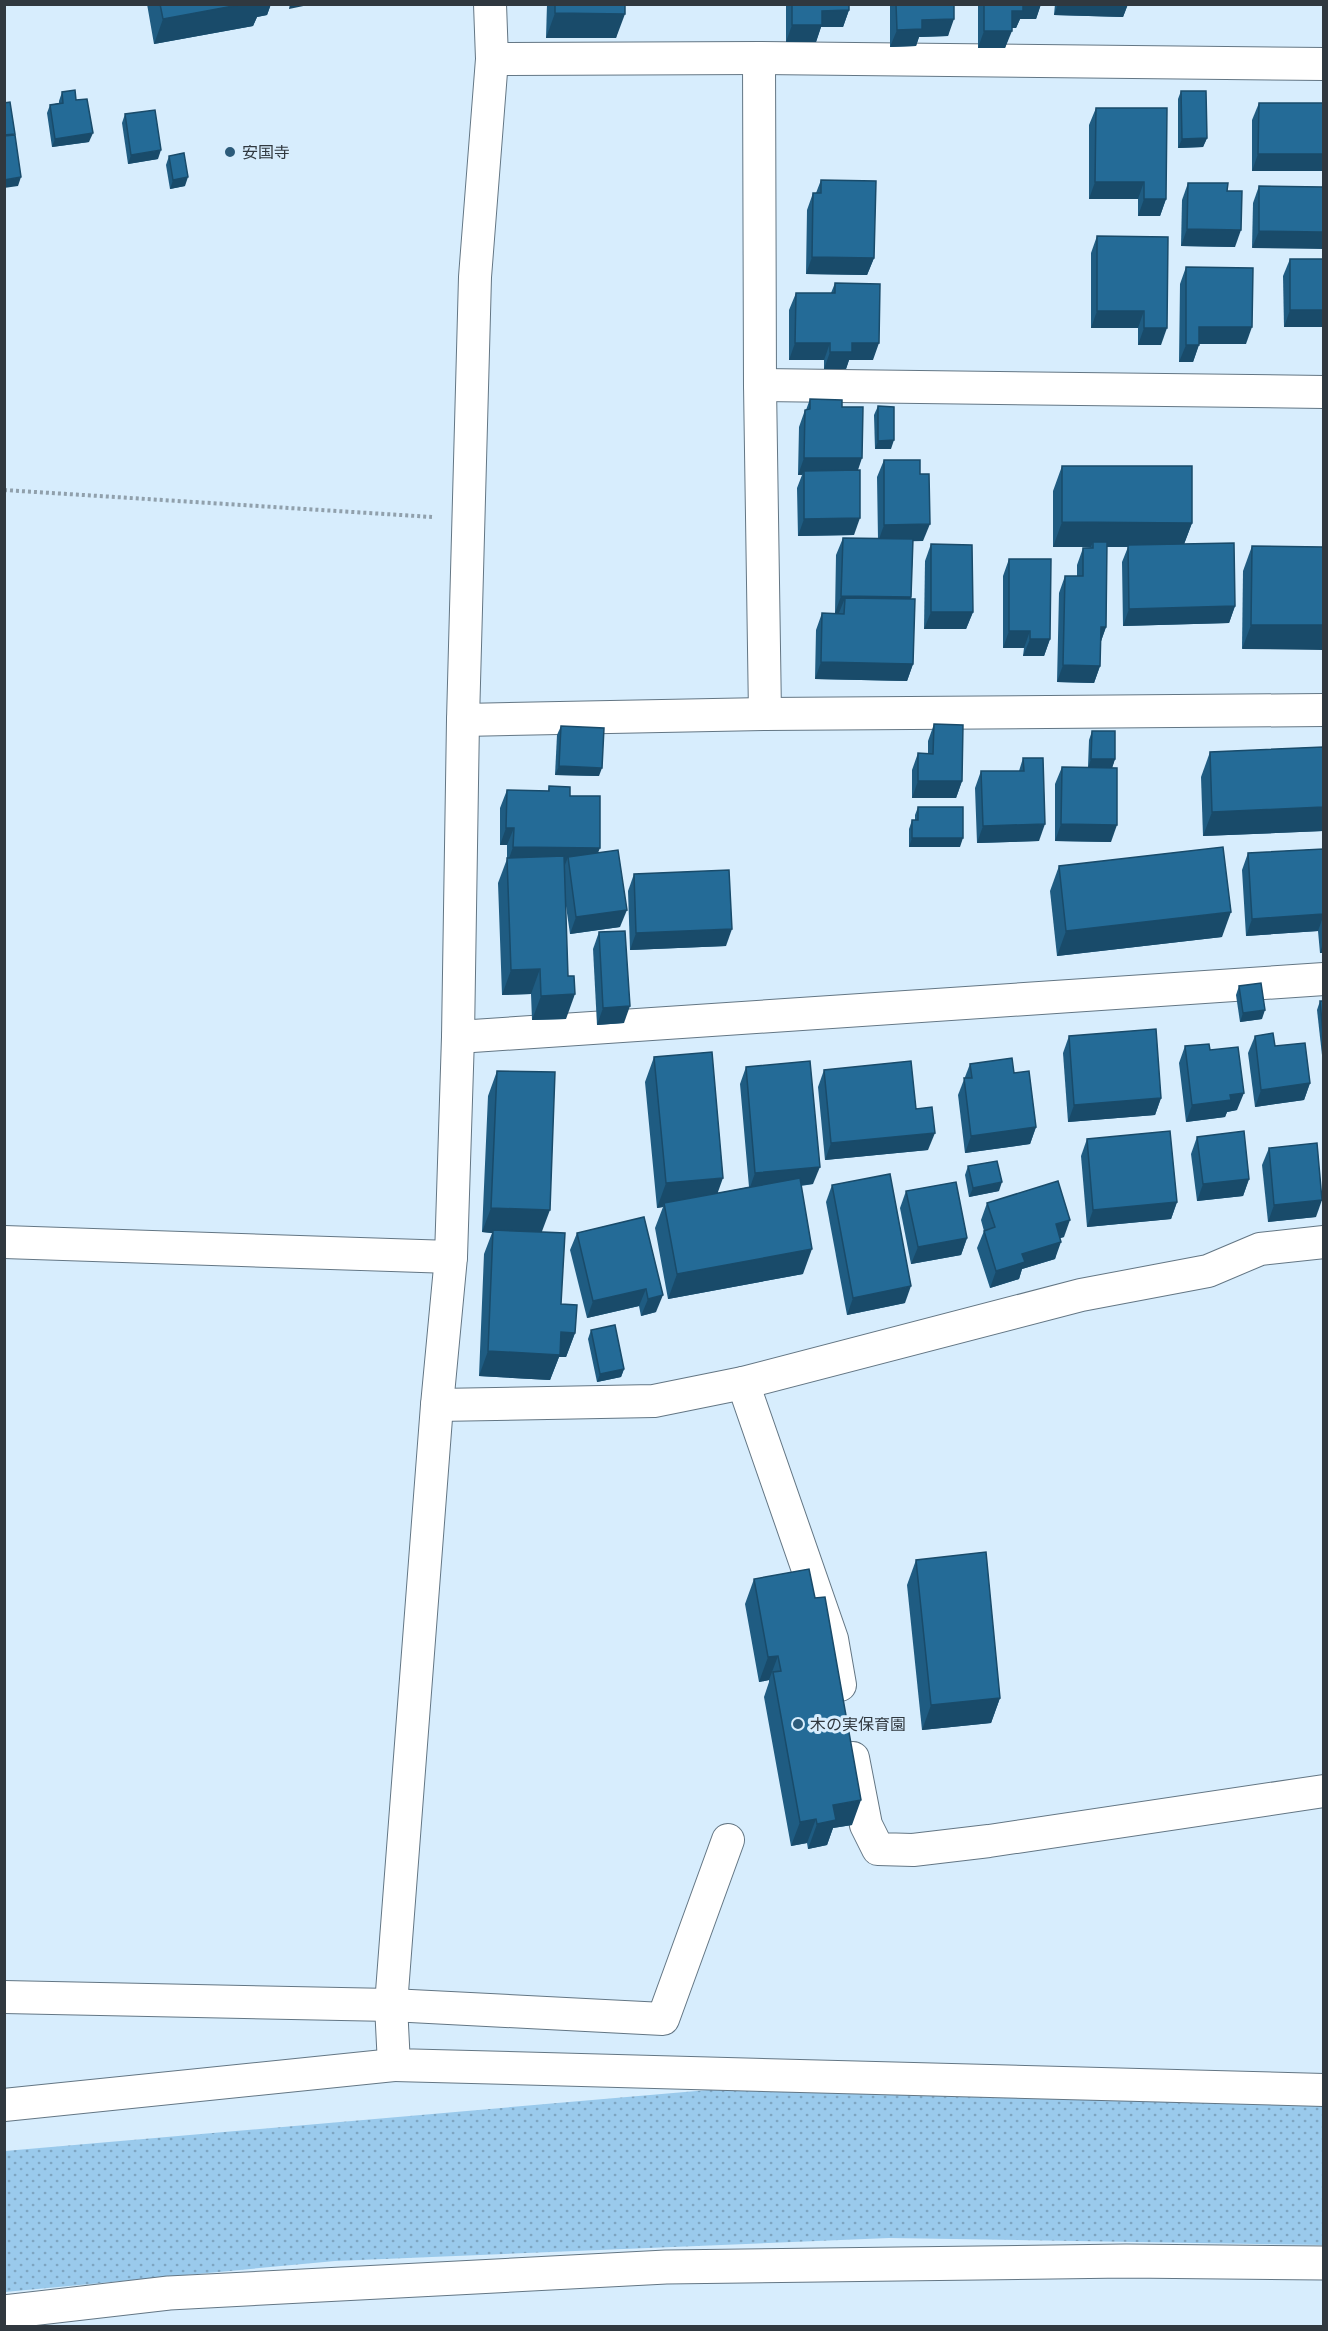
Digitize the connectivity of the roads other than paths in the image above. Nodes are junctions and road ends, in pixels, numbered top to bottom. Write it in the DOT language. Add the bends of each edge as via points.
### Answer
graph roads {
  1 [pos="490,4"];
  2 [pos="759,58"];
  3 [pos="492,59"];
  4 [pos="1323,64"];
  5 [pos="760,385"];
  6 [pos="1323,392"];
  7 [pos="1323,710"];
  8 [pos="765,714"];
  9 [pos="463,720"];
  10 [pos="1323,979"];
  11 [pos="458,1037"];
  12 [pos="4,1242"];
  13 [pos="1323,1242"];
  14 [pos="451,1257"];
  15 [pos="743,1383"];
  16 [pos="437,1405"];
  17 [pos="1323,1791"];
  18 [pos="728,1840"];
  19 [pos="4,1997"];
  20 [pos="392,2004"];
  21 [pos="394,2065"];
  22 [pos="1323,2090"];
  23 [pos="4,2105"];
  24 [pos="1323,2264"];
  25 [pos="4,2312"];
  1 -- 3 [label="street"];
  2 -- 3 [label="street"];
  2 -- 4 [label="street"];
  2 -- 5 [label="street"];
  3 -- 9 [label="street" via="475,277"];
  5 -- 6 [label="street"];
  5 -- 8 [label="street"];
  7 -- 8 [label="street"];
  8 -- 9 [label="street"];
  9 -- 11 [label="street"];
  10 -- 11 [label="street"];
  11 -- 14 [label="street"];
  12 -- 14 [label="street"];
  13 -- 15 [label="street" via="1260,1249 1208,1271 1081,1295"];
  14 -- 16 [label="street"];
  15 -- 16 [label="street" via="654,1401"];
  15 -- 17 [label="street" via="832,1639 866,1825 878,1849 913,1850 989,1841"];
  16 -- 20 [label="street"];
  18 -- 20 [label="street" via="663,2019"];
  19 -- 20 [label="street"];
  20 -- 21 [label="street"];
  21 -- 22 [label="street"];
  21 -- 23 [label="street"];
  24 -- 25 [label="street" via="1126,2261 666,2267 169,2293"];
}
